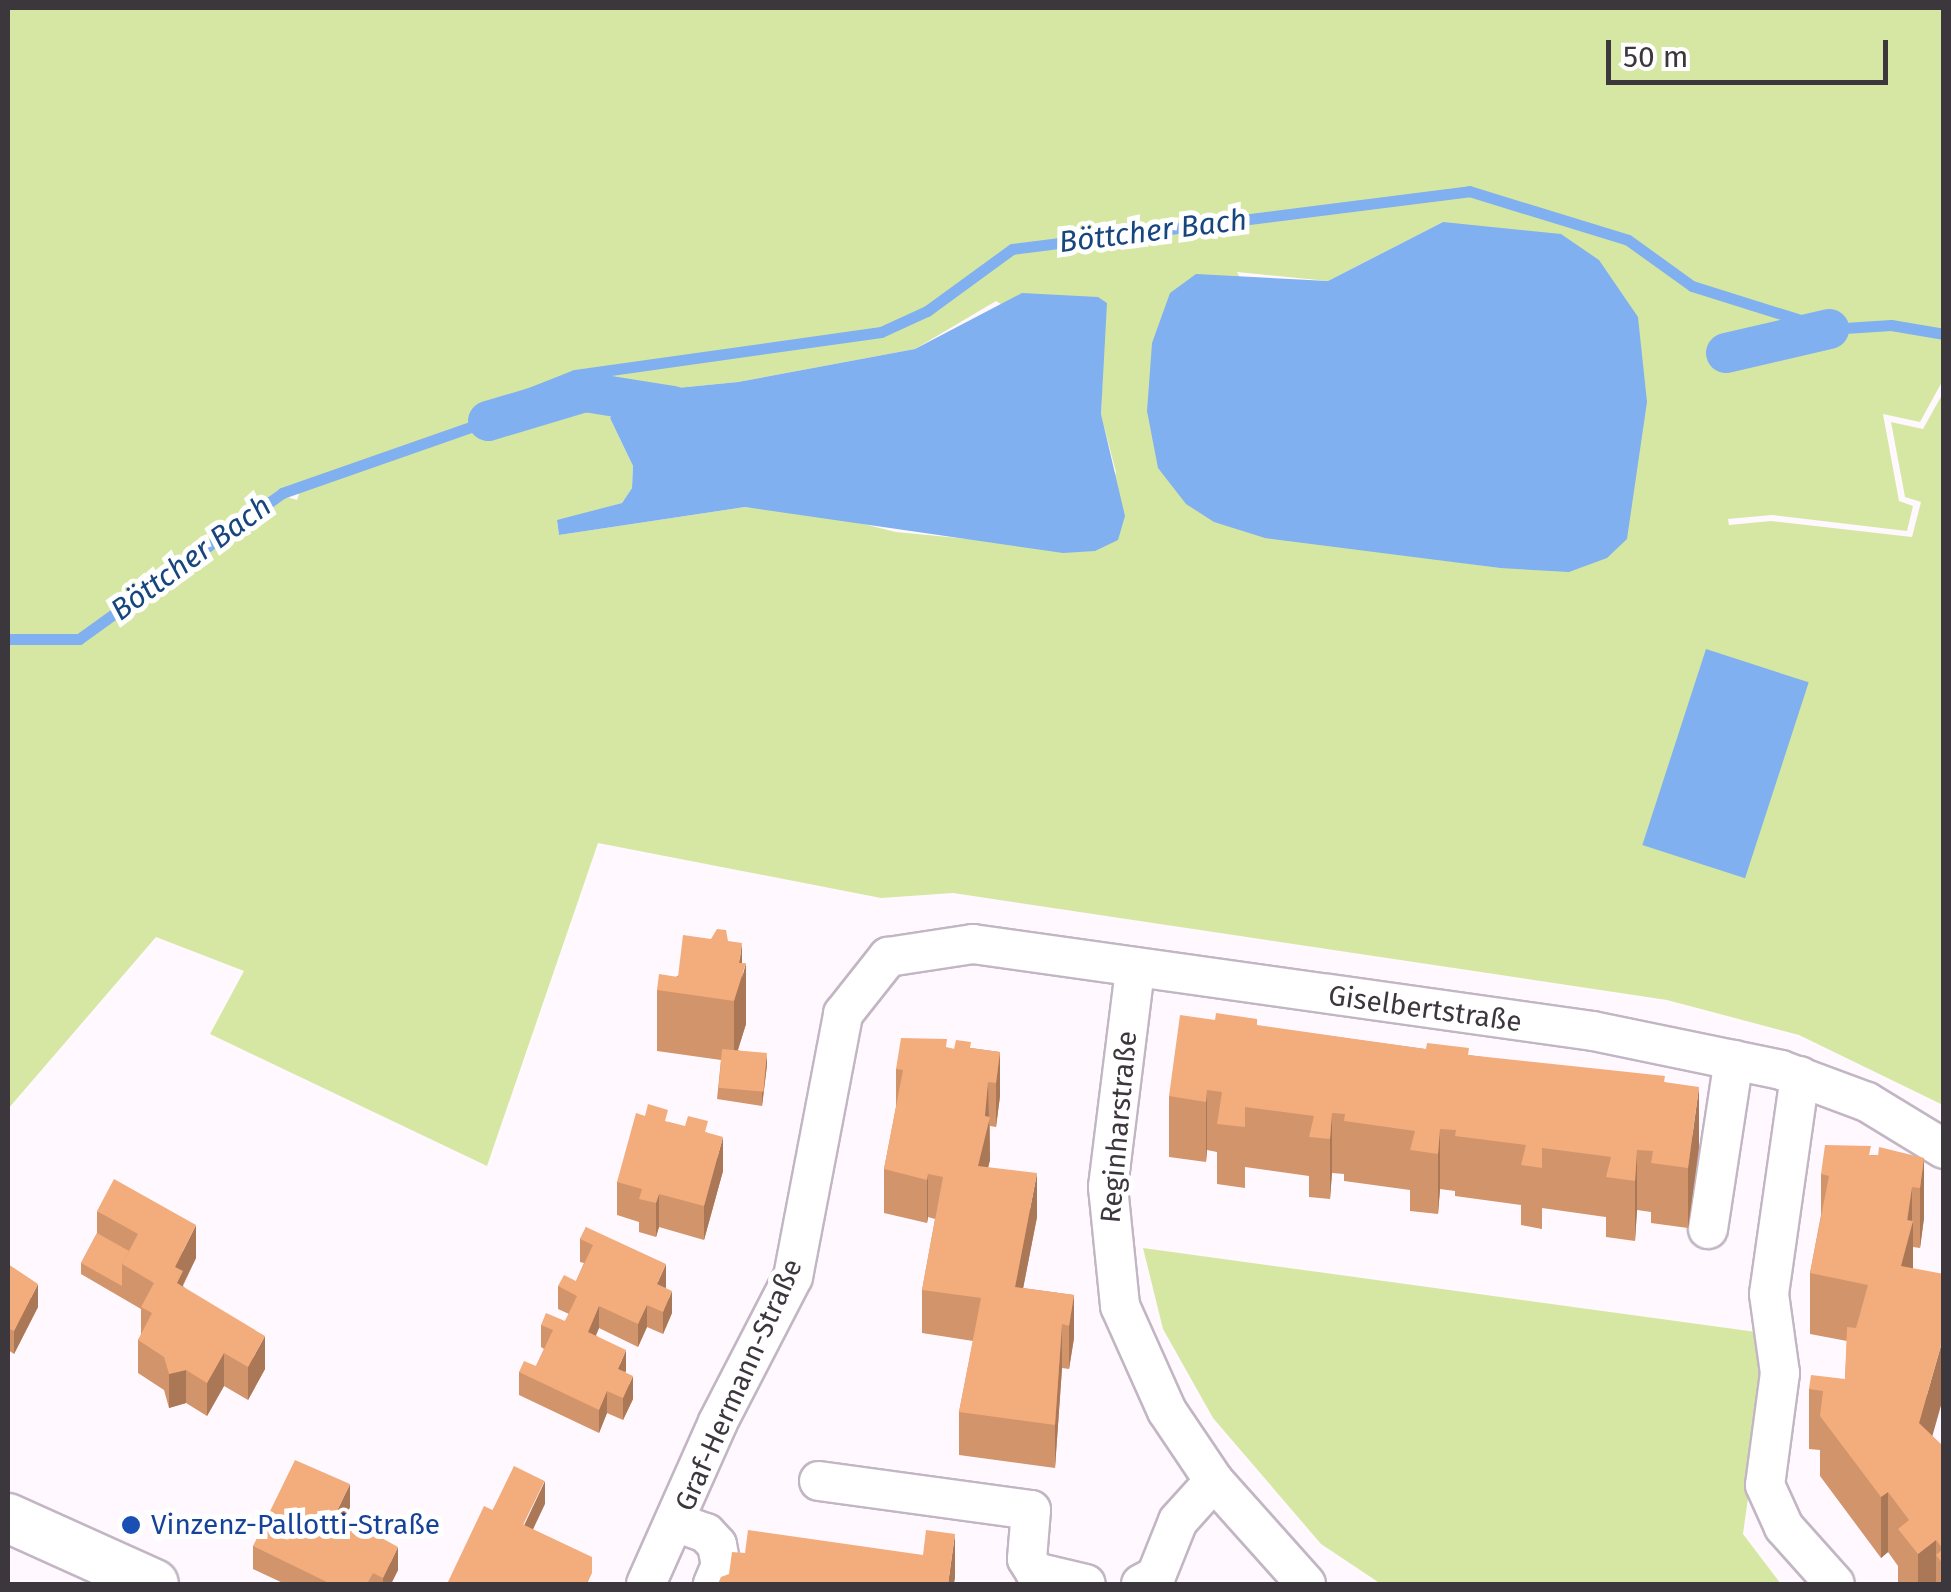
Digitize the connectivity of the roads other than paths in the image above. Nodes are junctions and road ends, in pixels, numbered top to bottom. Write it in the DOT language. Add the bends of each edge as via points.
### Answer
graph roads {
  1 [pos="888,958"];
  2 [pos="1134,970"];
  3 [pos="1734,1060"];
  4 [pos="1800,1076"];
  5 [pos="1944,1149"];
  6 [pos="1708,1229"];
  7 [pos="818,1481"];
  8 [pos="1214,1482"];
  9 [pos="8,1518"];
  10 [pos="678,1524"];
  11 [pos="1151,1582"];
  12 [pos="154,1584"];
  13 [pos="646,1584"];
  14 [pos="713,1584"];
  15 [pos="1086,1584"];
  16 [pos="1306,1584"];
  17 [pos="1834,1584"];
  1 -- 2 [label="street, Giselbertstraße" via="973,944"];
  1 -- 10 [label="street, Graf-Hermann-Straße" via="844,1014 793,1277 718,1422"];
  2 -- 3 [label="street, Giselbertstraße" via="1593,1031"];
  2 -- 8 [label="street, Reginharstraße" via="1108,1187 1115,1280 1141,1363"];
  3 -- 4 [label="street, Giselbertstraße"];
  3 -- 6 [label="street"];
  4 -- 5 [label="street, Giselbertstraße" via="1867,1102"];
  4 -- 17 [label="street" via="1769,1294 1780,1373 1765,1485 1784,1527"];
  7 -- 15 [label="street" via="1031,1510 1027,1560 1036,1572"];
  8 -- 11 [label="street" via="1178,1521"];
  8 -- 16 [label="street, Reginharstraße"];
  9 -- 12 [label="main road"];
  10 -- 13 [label="street, Graf-Hermann-Straße"];
  10 -- 14 [label="street" via="706,1533 717,1546"];
}
